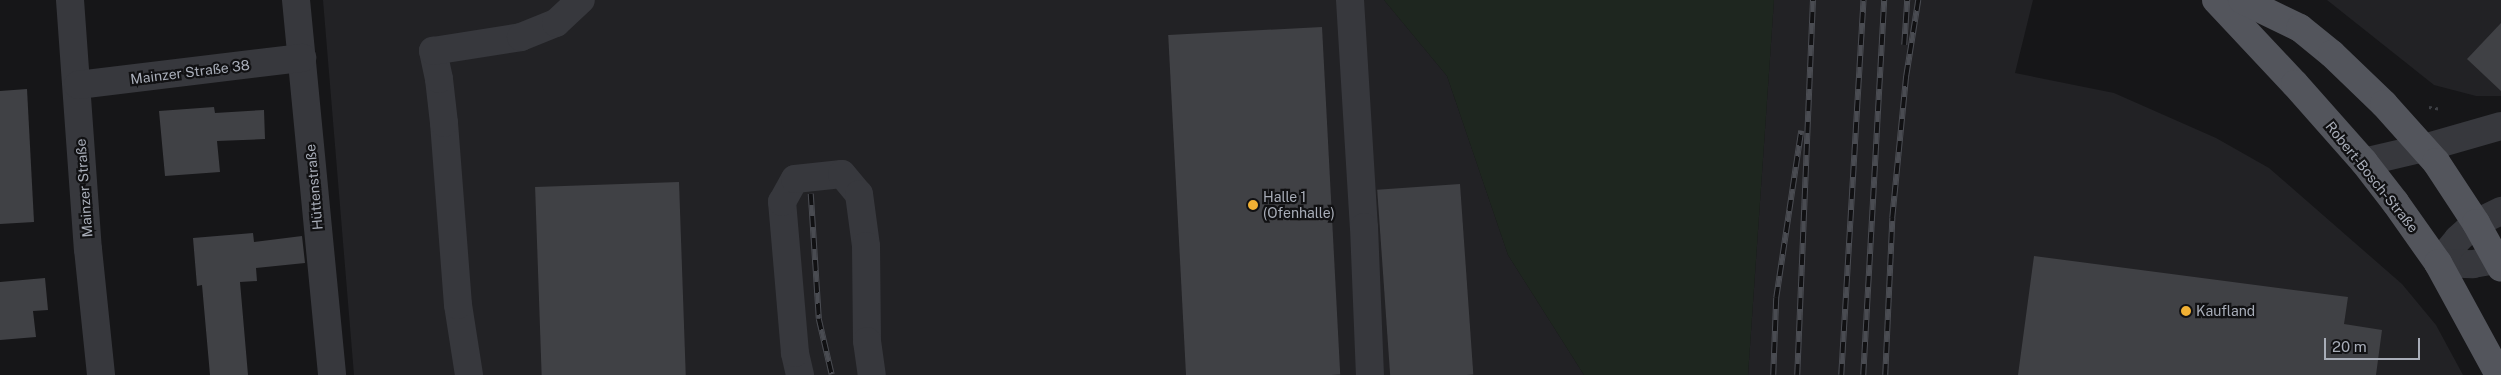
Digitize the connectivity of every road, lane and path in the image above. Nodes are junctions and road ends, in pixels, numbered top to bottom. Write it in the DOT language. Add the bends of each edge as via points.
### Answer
graph roads {
  1 [pos="70,0"];
  2 [pos="296,0"];
  3 [pos="581,0"];
  4 [pos="1350,0"];
  5 [pos="2216,0"];
  6 [pos="2242,0"];
  7 [pos="302,58"];
  8 [pos="78,85"];
  9 [pos="2501,126"];
  10 [pos="2424,148"];
  11 [pos="2364,162"];
  12 [pos="2501,210"];
  13 [pos="2476,223"];
  14 [pos="2438,263"];
  15 [pos="2500,263"];
  16 [pos="101,375"];
  17 [pos="332,375"];
  18 [pos="469,375"];
  19 [pos="800,375"];
  20 [pos="872,375"];
  21 [pos="1370,375"];
  22 [pos="2499,375"];
  1 -- 8 [label="street, Mainzer Straße"];
  2 -- 7 [label="street, Hüttenstraße"];
  3 -- 18 [label="street" via="556,23 521,37 433,50 444,123 458,305"];
  4 -- 21 [label="street"];
  5 -- 11 [label="main road, Robert-Bosch-Straße"];
  6 -- 10 [label="main road" via="2300,28 2332,54"];
  7 -- 8 [label="street, Mainzer Straße 38"];
  7 -- 17 [label="street, Hüttenstraße"];
  8 -- 16 [label="street, Mainzer Straße" via="88,249"];
  9 -- 10 [label="street"];
  10 -- 11 [label="street"];
  10 -- 13 [label="main road"];
  11 -- 14 [label="main road, Robert-Bosch-Straße"];
  12 -- 13 [label="street"];
  13 -- 14 [label="street"];
  13 -- 15 [label="main road"];
  14 -- 15 [label="street"];
  14 -- 22 [label="main road, Robert-Bosch-Straße"];
  19 -- 20 [label="street" via="795,353 782,202 795,179 842,174 858,194 866,246 867,341"];
}
